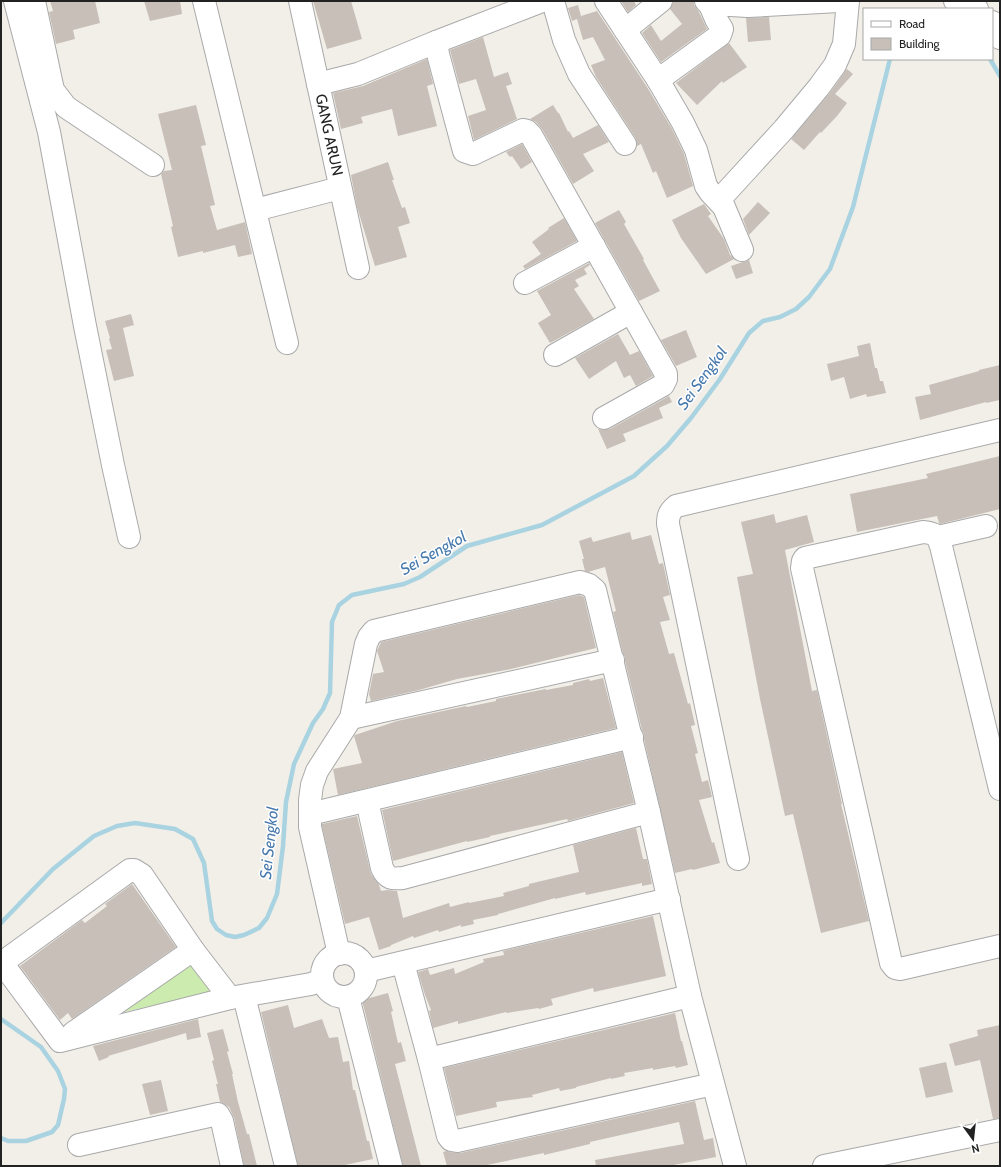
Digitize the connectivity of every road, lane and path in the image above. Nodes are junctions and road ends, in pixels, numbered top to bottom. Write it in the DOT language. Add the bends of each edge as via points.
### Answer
graph roads {
  1 [pos="15,1"];
  2 [pos="34,1"];
  3 [pos="204,1"];
  4 [pos="300,1"];
  5 [pos="542,1"];
  6 [pos="553,1"];
  7 [pos="606,1"];
  8 [pos="661,1"];
  9 [pos="839,1"];
  10 [pos="848,1"];
  11 [pos="955,1"];
  12 [pos="708,3"];
  13 [pos="974,8"];
  14 [pos="993,24"];
  15 [pos="624,30"];
  16 [pos="1000,38"];
  17 [pos="436,42"];
  18 [pos="658,80"];
  19 [pos="318,84"];
  20 [pos="625,144"];
  21 [pos="153,165"];
  22 [pos="340,188"];
  23 [pos="719,200"];
  24 [pos="254,210"];
  25 [pos="594,246"];
  26 [pos="742,250"];
  27 [pos="358,268"];
  28 [pos="525,283"];
  29 [pos="631,312"];
  30 [pos="287,343"];
  31 [pos="555,355"];
  32 [pos="604,418"];
  33 [pos="1000,430"];
  34 [pos="986,526"];
  35 [pos="129,537"];
  36 [pos="938,538"];
  37 [pos="613,660"];
  38 [pos="351,718"];
  39 [pos="632,737"];
  40 [pos="1000,789"];
  41 [pos="367,801"];
  42 [pos="650,812"];
  43 [pos="310,814"];
  44 [pos="738,860"];
  45 [pos="669,899"];
  46 [pos="1000,946"];
  47 [pos="193,950"];
  48 [pos="339,954"];
  49 [pos="403,963"];
  50 [pos="366,971"];
  51 [pos="322,980"];
  52 [pos="690,996"];
  53 [pos="237,997"];
  54 [pos="348,997"];
  55 [pos="60,1041"];
  56 [pos="429,1059"];
  57 [pos="713,1084"];
  58 [pos="1000,1130"];
  59 [pos="79,1145"];
  60 [pos="232,1166"];
  61 [pos="286,1166"];
  62 [pos="391,1166"];
  63 [pos="735,1166"];
  64 [pos="824,1166"];
  1 -- 35 [label="street" via="49,132 111,457"];
  2 -- 21 [label="street" via="53,90 66,107"];
  3 -- 24 [label="street"];
  4 -- 19 [label="street, GANG ARUN"];
  5 -- 17 [label="street"];
  6 -- 20 [label="street" via="564,40 579,74"];
  7 -- 15 [label="street"];
  8 -- 15 [label="street"];
  9 -- 12 [label="street" via="748,6"];
  10 -- 23 [label="street" via="844,44 835,65 784,129"];
  11 -- 13 [label="street"];
  12 -- 18 [label="street" via="722,29 720,35"];
  14 -- 16 [label="street"];
  15 -- 18 [label="street"];
  17 -- 19 [label="street" via="358,74"];
  17 -- 25 [label="street" via="464,151 473,154 523,130 528,131"];
  18 -- 23 [label="street" via="684,123 696,150 706,186"];
  19 -- 22 [label="street, GANG ARUN"];
  22 -- 24 [label="street"];
  22 -- 27 [label="street, GANG ARUN"];
  23 -- 26 [label="street"];
  24 -- 30 [label="street"];
  25 -- 28 [label="street"];
  25 -- 29 [label="street"];
  29 -- 31 [label="street"];
  29 -- 32 [label="street" via="666,374 666,379 663,385"];
  33 -- 44 [label="street" via="676,506 670,511 668,524"];
  34 -- 36 [label="street"];
  36 -- 40 [label="street"];
  36 -- 46 [label="street" via="932,533 923,532 805,558 802,568 891,963 900,969"];
  37 -- 38 [label="street"];
  37 -- 38 [label="street" via="595,590 580,582 374,631 366,644"];
  37 -- 39 [label="street"];
  38 -- 43 [label="street" via="317,771 312,785"];
  39 -- 41 [label="street"];
  39 -- 42 [label="street"];
  41 -- 42 [label="street" via="382,868 388,877 394,879"];
  41 -- 43 [label="street"];
  42 -- 45 [label="street"];
  43 -- 48 [label="street" via="310,827"];
  45 -- 49 [label="street"];
  45 -- 52 [label="street"];
  47 -- 53 [label="street"];
  47 -- 55 [label="street"];
  47 -- 55 [label="street" via="142,875 130,870 6,962 8,971"];
  48 -- 50 [label="street" via="353,955 364,964"];
  48 -- 51 [label="street" via="327,960"];
  49 -- 50 [label="street"];
  49 -- 56 [label="street"];
  50 -- 54 [label="street" via="364,984 355,994"];
  51 -- 53 [label="street"];
  51 -- 54 [label="street" via="329,992"];
  52 -- 56 [label="street"];
  52 -- 57 [label="street"];
  53 -- 55 [label="street"];
  53 -- 61 [label="street"];
  54 -- 62 [label="street"];
  56 -- 57 [label="street" via="448,1136 451,1140 457,1141"];
  57 -- 63 [label="street"];
  58 -- 64 [label="street"];
  59 -- 60 [label="street" via="218,1114 222,1121"];
}
